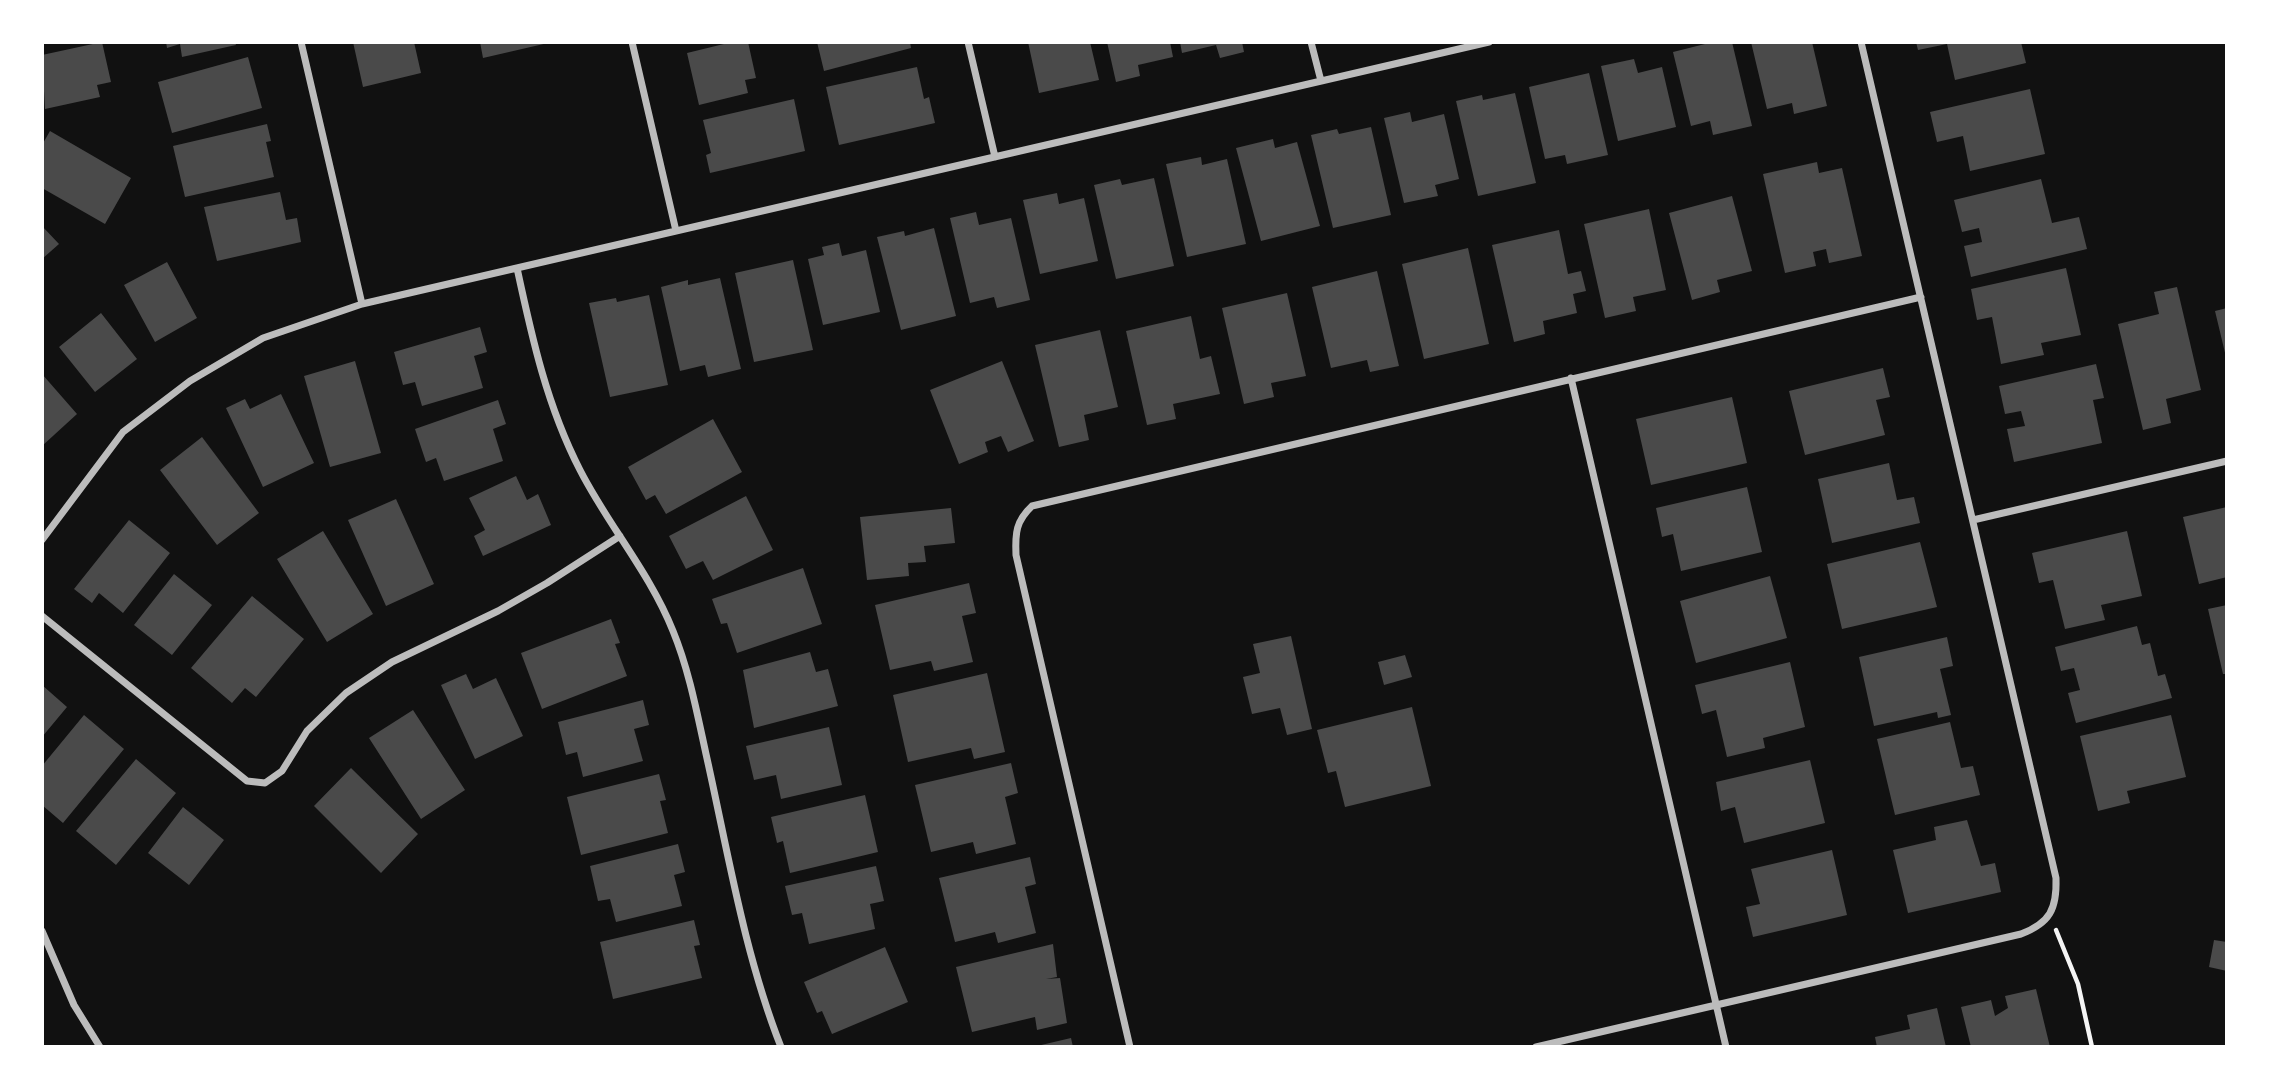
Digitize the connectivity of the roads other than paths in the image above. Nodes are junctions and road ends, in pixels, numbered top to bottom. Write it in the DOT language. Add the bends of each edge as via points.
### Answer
graph roads {
  1 [pos="301,42"];
  2 [pos="632,42"];
  3 [pos="968,42"];
  4 [pos="1311,42"];
  5 [pos="1489,42"];
  6 [pos="1861,42"];
  7 [pos="1321,81"];
  8 [pos="995,157"];
  9 [pos="676,231"];
  10 [pos="517,268"];
  11 [pos="1921,297"];
  12 [pos="362,304"];
  13 [pos="1571,378"];
  14 [pos="2227,461"];
  15 [pos="1973,520"];
  16 [pos="620,536"];
  17 [pos="42,540"];
  18 [pos="42,616"];
  19 [pos="42,931"];
  20 [pos="1716,1005"];
  21 [pos="100,1047"];
  22 [pos="781,1047"];
  23 [pos="1130,1047"];
  24 [pos="1536,1047"];
  25 [pos="1726,1047"];
  1 -- 12 [label="street"];
  2 -- 9 [label="street"];
  3 -- 8 [label="street"];
  4 -- 7 [label="street"];
  5 -- 7 [label="street"];
  6 -- 11 [label="street"];
  7 -- 8 [label="street"];
  8 -- 9 [label="street"];
  9 -- 10 [label="street"];
  10 -- 12 [label="street"];
  10 -- 16 [label="street" via="558,426"];
  11 -- 13 [label="street"];
  11 -- 15 [label="street"];
  12 -- 17 [label="street" via="263,338 190,381 123,432"];
  13 -- 20 [label="street"];
  13 -- 23 [label="street" via="1050,499 1032,506 1020,518 1016,555"];
  14 -- 15 [label="street"];
  15 -- 20 [label="street" via="2056,878 2057,899 2051,916 2038,928 2021,934"];
  16 -- 18 [label="street" via="547,583 392,662 346,693 307,731 282,771 265,783 247,781"];
  16 -- 22 [label="street" via="673,631 691,687 752,958"];
  19 -- 21 [label="street" via="74,1005"];
  20 -- 24 [label="street"];
  20 -- 25 [label="street"];
}
